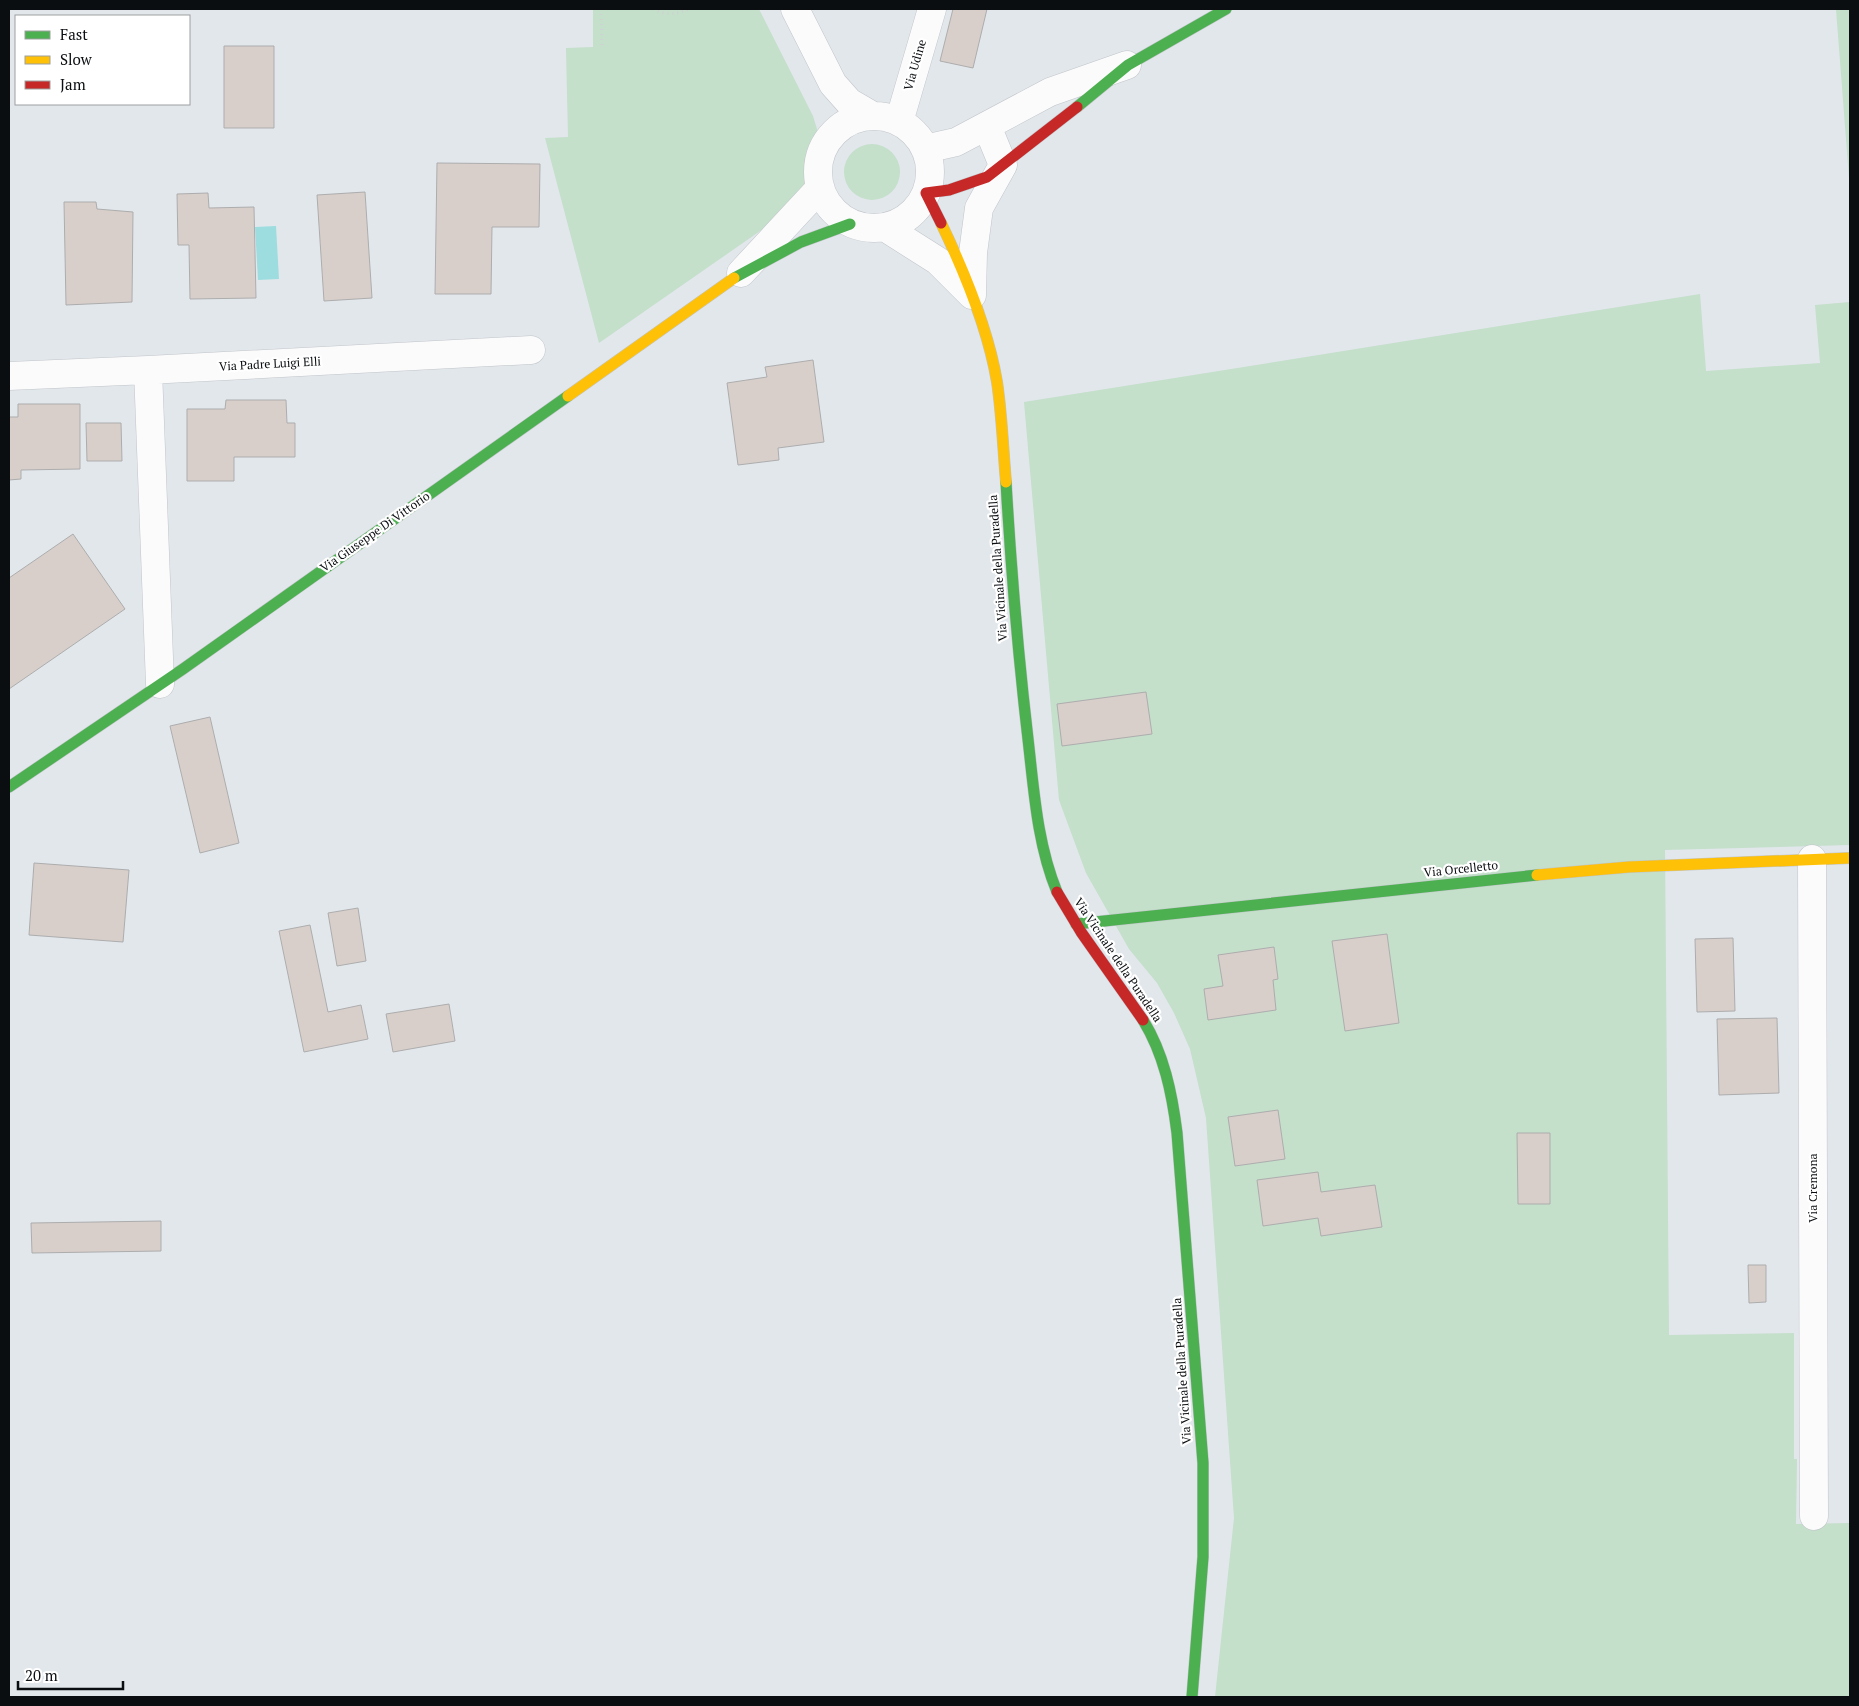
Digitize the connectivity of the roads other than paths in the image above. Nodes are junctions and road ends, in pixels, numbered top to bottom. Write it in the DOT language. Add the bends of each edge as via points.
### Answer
graph roads {
  1 [pos="795,9"];
  2 [pos="932,9"];
  3 [pos="1226,9"];
  4 [pos="816,48"];
  5 [pos="1128,65"];
  6 [pos="886,119"];
  7 [pos="986,126"];
  8 [pos="829,139"];
  9 [pos="925,149"];
  10 [pos="1003,165"];
  11 [pos="820,188"];
  12 [pos="926,193"];
  13 [pos="850,224"];
  14 [pos="886,228"];
  15 [pos="739,275"];
  16 [pos="972,295"];
  17 [pos="532,350"];
  18 [pos="148,370"];
  19 [pos="9,376"];
  20 [pos="160,684"];
  21 [pos="9,787"];
  22 [pos="1850,858"];
  23 [pos="1812,859"];
  24 [pos="1076,924"];
  25 [pos="1814,1516"];
  26 [pos="1192,1697"];
  1 -- 4 [label="street"];
  2 -- 6 [label="street, Via Udine"];
  3 -- 5 [label="street"];
  4 -- 6 [label="street" via="833,84 849,102"];
  4 -- 8 [label="street" via="827,98"];
  5 -- 7 [label="street" via="1050,92"];
  5 -- 10 [label="street"];
  6 -- 8 [label="street" via="856,119 841,126"];
  6 -- 9 [label="street" via="909,129"];
  7 -- 9 [label="street" via="956,142"];
  7 -- 10 [label="street"];
  8 -- 11 [label="street" via="821,154"];
  9 -- 12 [label="street" via="930,178"];
  10 -- 12 [label="street" via="987,177 949,190"];
  10 -- 16 [label="street" via="979,208"];
  11 -- 13 [label="street" via="826,203"];
  11 -- 15 [label="street, Via Giuseppe Di Vittorio"];
  12 -- 14 [label="street" via="911,215"];
  12 -- 16 [label="street, Via Vicinale della Puradella" via="945,228"];
  13 -- 14 [label="street"];
  13 -- 15 [label="street, Via Giuseppe Di Vittorio" via="801,242"];
  14 -- 16 [label="street" via="938,261"];
  15 -- 20 [label="street, Via Giuseppe Di Vittorio"];
  16 -- 24 [label="street, Via Vicinale della Puradella" via="996,378 1005,457 1012,602 1040,835 1052,878"];
  17 -- 18 [label="street, Via Padre Luigi Elli"];
  18 -- 19 [label="street, Via Padre Luigi Elli"];
  18 -- 20 [label="street"];
  20 -- 21 [label="street, Via Giuseppe Di Vittorio"];
  22 -- 23 [label="street, Via Orcelletto"];
  23 -- 24 [label="street, Via Orcelletto" via="1629,867"];
  23 -- 25 [label="street, Via Cremona"];
  24 -- 26 [label="street, Via Vicinale della Puradella" via="1151,1034 1163,1063 1176,1122 1203,1463 1202,1566"];
}
